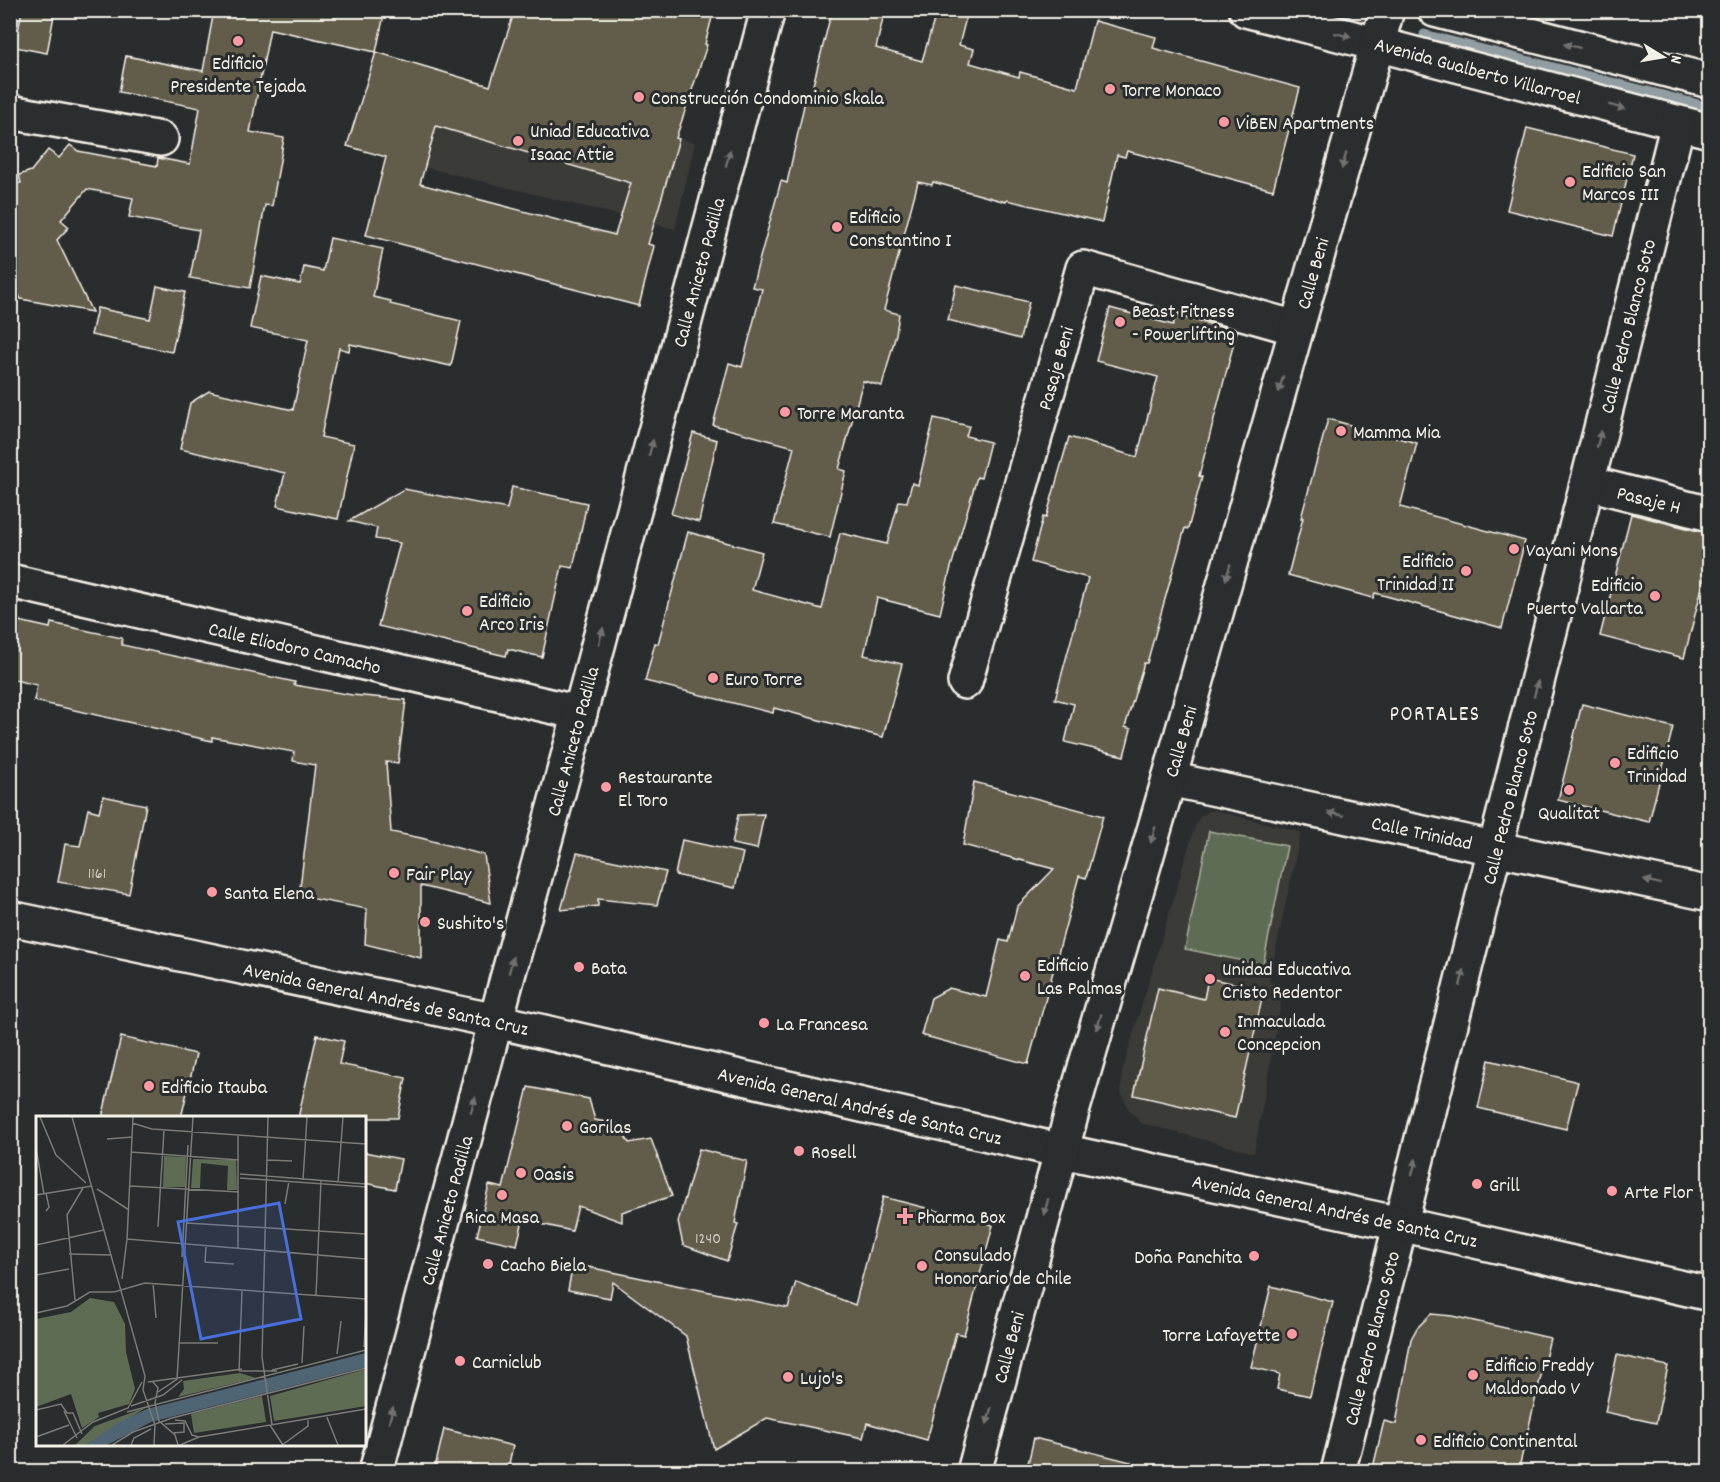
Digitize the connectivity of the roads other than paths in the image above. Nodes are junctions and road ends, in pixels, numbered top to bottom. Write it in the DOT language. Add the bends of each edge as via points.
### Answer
graph roads {
  1 [pos="768,10"];
  2 [pos="1246,10"];
  3 [pos="1387,10"];
  4 [pos="1435,10"];
  5 [pos="1378,44"];
  6 [pos="1710,81"];
  7 [pos="10,112"];
  8 [pos="1678,123"];
  9 [pos="1710,131"];
  10 [pos="161,139"];
  11 [pos="1296,328"];
  12 [pos="1588,483"];
  13 [pos="1710,514"];
  14 [pos="10,581"];
  15 [pos="965,682"];
  16 [pos="580,713"];
  17 [pos="1170,778"];
  18 [pos="1496,848"];
  19 [pos="1710,894"];
  20 [pos="10,918"];
  21 [pos="496,1021"];
  22 [pos="1062,1152"];
  23 [pos="1400,1224"];
  24 [pos="1710,1294"];
  25 [pos="376,1472"];
  26 [pos="974,1472"];
  27 [pos="1338,1472"];
  16 -- 1 [label="main road, Calle Aniceto Padilla, one-way"];
  2 -- 5 [label="main road, Avenida Gualberto Villarroel, one-way"];
  3 -- 5 [label="main road, Calle Beni"];
  6 -- 4 [label="main road, one-way"];
  5 -- 8 [label="main road, Avenida Gualberto Villarroel, one-way"];
  5 -- 11 [label="main road, Calle Beni, one-way"];
  7 -- 10 [label="main road"];
  8 -- 9 [label="main road, Avenida Gualberto Villarroel"];
  12 -- 8 [label="main road, Calle Pedro Blanco Soto, one-way"];
  11 -- 15 [label="main road, Pasaje Beni" via="1083,268"];
  11 -- 17 [label="main road, Calle Beni, one-way"];
  12 -- 13 [label="main road, Pasaje H"];
  18 -- 12 [label="main road, Calle Pedro Blanco Soto, one-way"];
  14 -- 16 [label="main road, Calle Eliodoro Camacho"];
  21 -- 16 [label="main road, Calle Aniceto Padilla, one-way"];
  18 -- 17 [label="main road, Calle Trinidad, one-way"];
  17 -- 22 [label="main road, Calle Beni, one-way"];
  19 -- 18 [label="main road, Calle Trinidad, one-way"];
  23 -- 18 [label="main road, Calle Pedro Blanco Soto, one-way"];
  20 -- 21 [label="main road, Avenida General Andrés de Santa Cruz"];
  21 -- 22 [label="main road, Avenida General Andrés de Santa Cruz"];
  25 -- 21 [label="main road, Calle Aniceto Padilla, one-way"];
  22 -- 23 [label="main road, Avenida General Andrés de Santa Cruz"];
  22 -- 26 [label="main road, Calle Beni, one-way"];
  23 -- 24 [label="main road, Avenida General Andrés de Santa Cruz"];
  23 -- 27 [label="main road, Calle Pedro Blanco Soto"];
}
